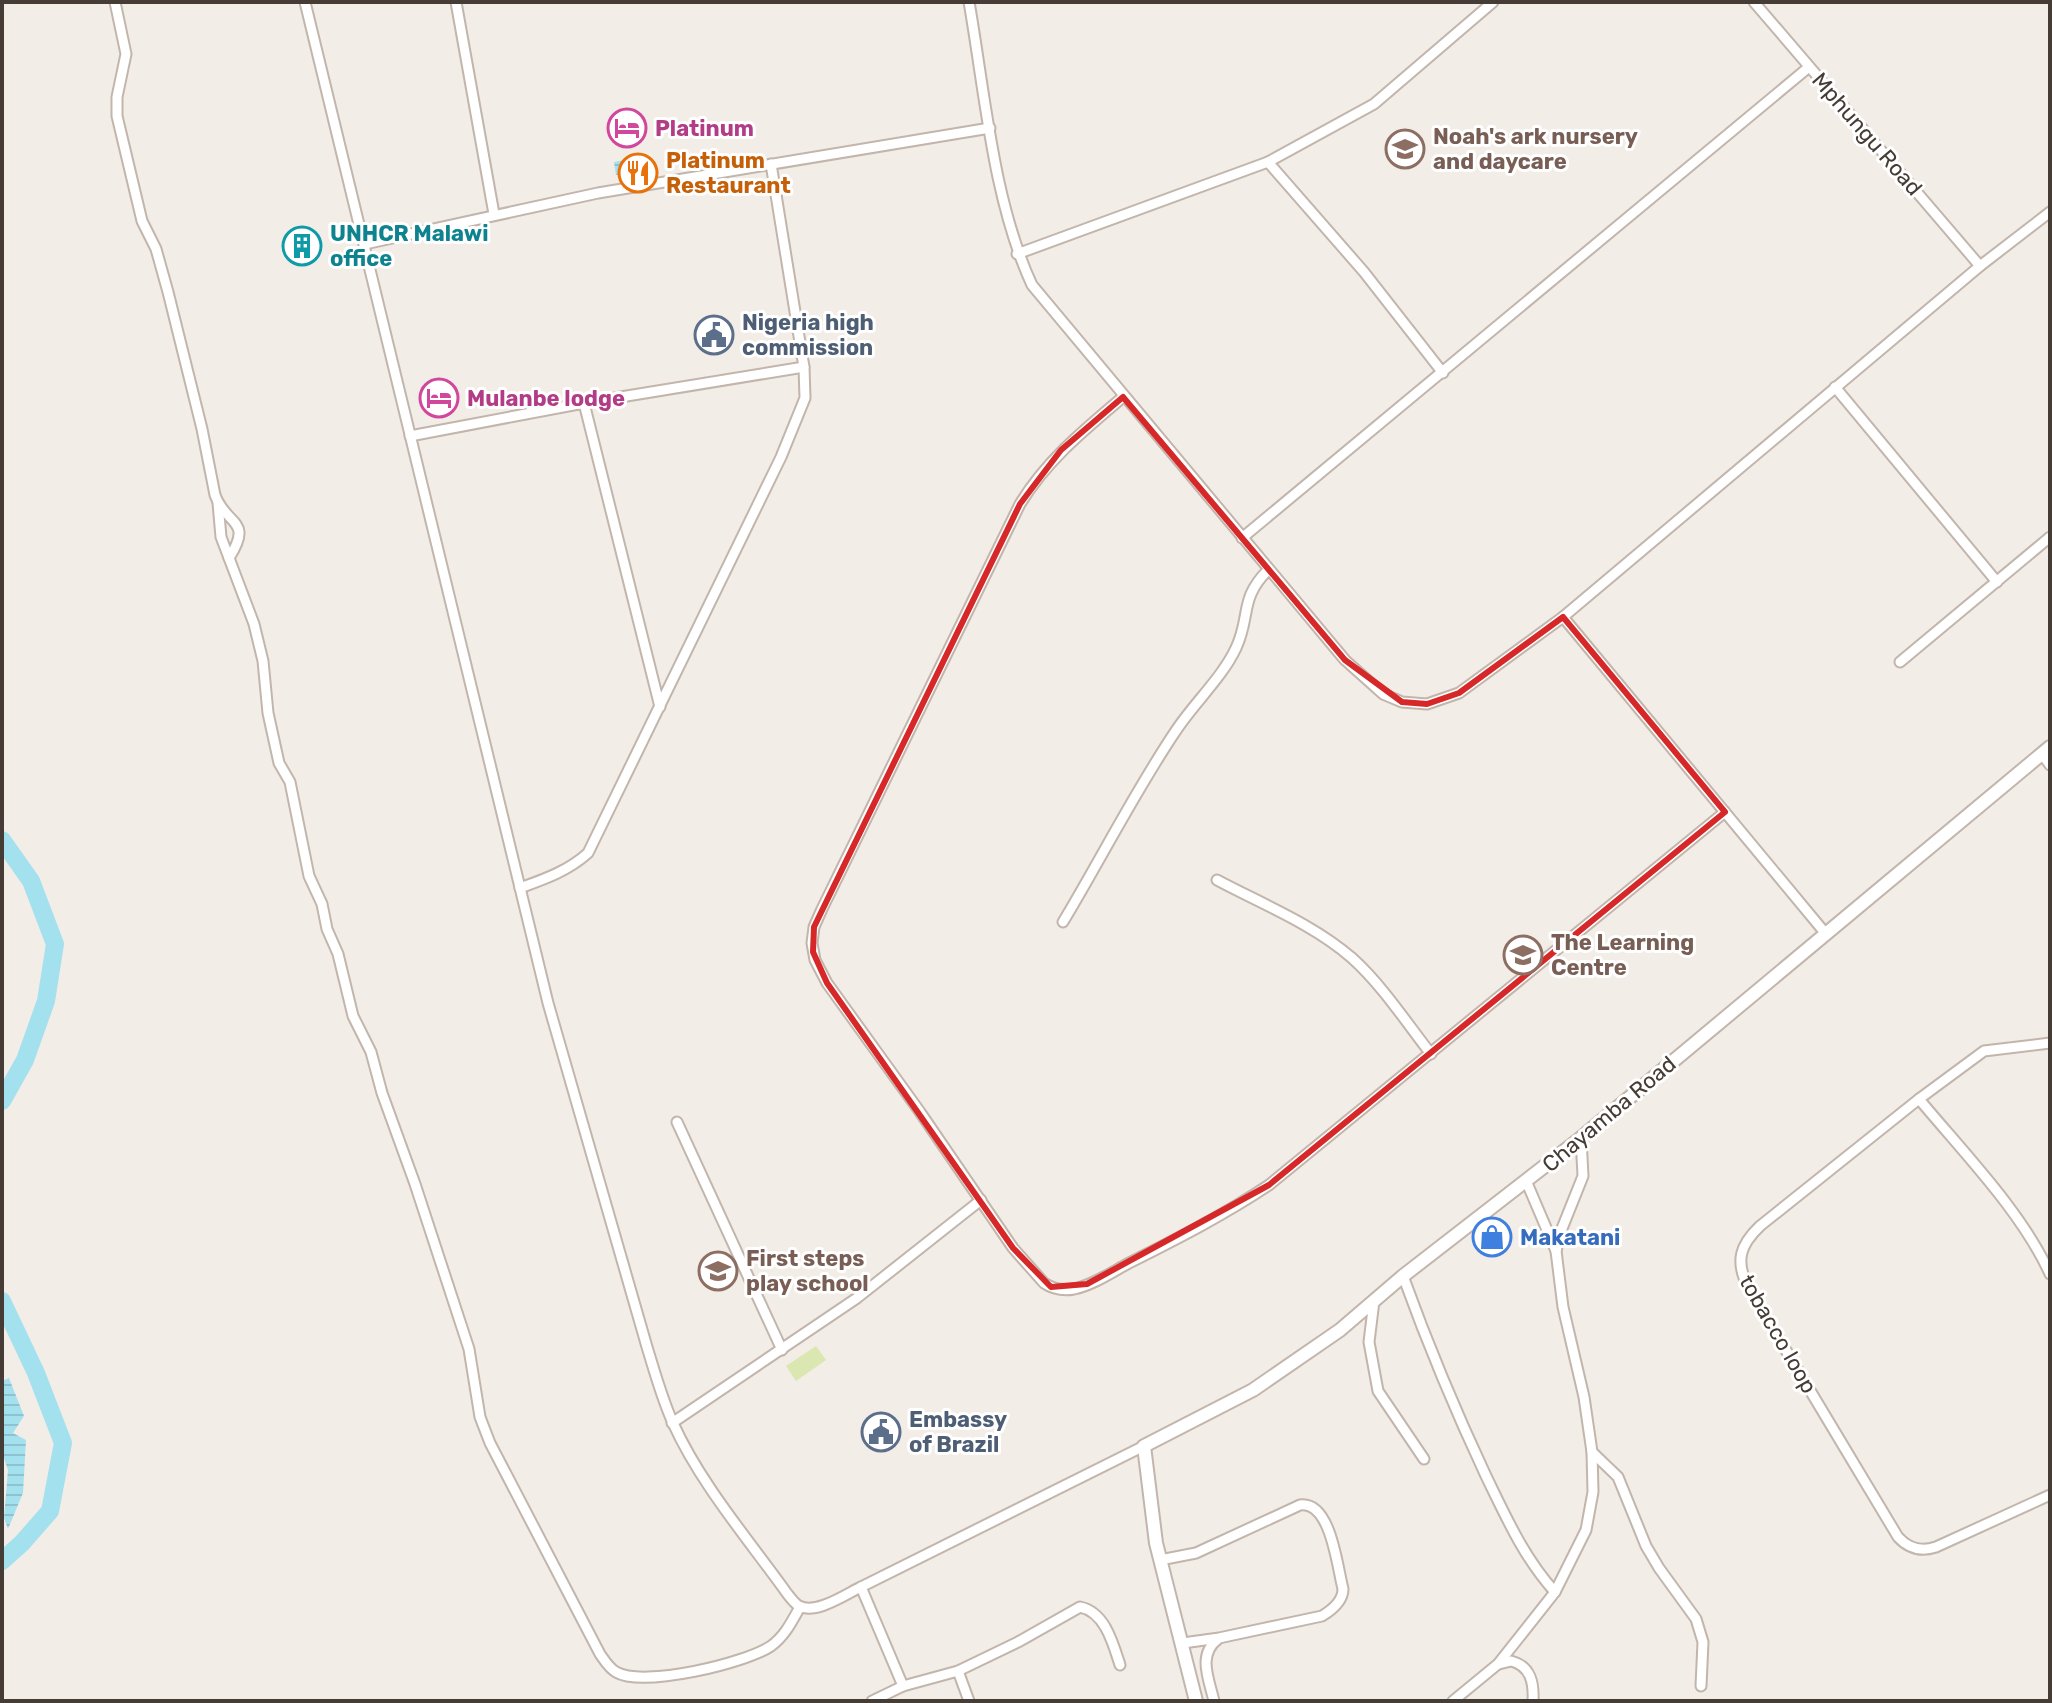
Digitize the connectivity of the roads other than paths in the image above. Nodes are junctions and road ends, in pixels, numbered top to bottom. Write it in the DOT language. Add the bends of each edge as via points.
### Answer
graph roads {
  1 [pos="115,2"];
  2 [pos="305,2"];
  3 [pos="456,2"];
  4 [pos="969,2"];
  5 [pos="1493,2"];
  6 [pos="1754,2"];
  7 [pos="1809,67"];
  8 [pos="990,128"];
  9 [pos="1268,162"];
  10 [pos="771,164"];
  11 [pos="2050,212"];
  12 [pos="494,214"];
  13 [pos="365,244"];
  14 [pos="1017,254"];
  15 [pos="1980,266"];
  16 [pos="804,367"];
  17 [pos="1443,373"];
  18 [pos="1835,387"];
  19 [pos="1123,397"];
  20 [pos="584,403"];
  21 [pos="410,436"];
  22 [pos="218,503"];
  23 [pos="2050,537"];
  24 [pos="1242,538"];
  25 [pos="229,558"];
  26 [pos="1268,570"];
  27 [pos="1997,582"];
  28 [pos="1563,617"];
  29 [pos="1900,662"];
  30 [pos="660,707"];
  31 [pos="2046,750"];
  32 [pos="2050,765"];
  33 [pos="1725,812"];
  34 [pos="1217,880"];
  35 [pos="520,888"];
  36 [pos="1063,922"];
  37 [pos="1826,934"];
  38 [pos="2050,1043"];
  39 [pos="1431,1054"];
  40 [pos="1919,1099"];
  41 [pos="677,1122"];
  42 [pos="1581,1138"];
  43 [pos="1527,1183"];
  44 [pos="981,1200"];
  45 [pos="1556,1251"];
  46 [pos="2050,1274"];
  47 [pos="1403,1276"];
  48 [pos="1374,1301"];
  49 [pos="782,1350"];
  50 [pos="672,1423"];
  51 [pos="1144,1446"];
  52 [pos="1592,1452"];
  53 [pos="1424,1459"];
  54 [pos="2050,1495"];
  55 [pos="1160,1560"];
  56 [pos="861,1587"];
  57 [pos="1555,1592"];
  58 [pos="800,1607"];
  59 [pos="1219,1638"];
  60 [pos="1183,1643"];
  61 [pos="1498,1664"];
  62 [pos="1120,1665"];
  63 [pos="958,1671"];
  64 [pos="903,1686"];
  65 [pos="1701,1686"];
  66 [pos="872,1701"];
  67 [pos="969,1701"];
  68 [pos="1196,1701"];
  69 [pos="1214,1701"];
  70 [pos="1453,1701"];
  71 [pos="1533,1701"];
  1 -- 22 [label="street" via="126,54 117,116 142,221 161,265"];
  2 -- 13 [label="street"];
  3 -- 12 [label="street"];
  4 -- 8 [label="street"];
  5 -- 9 [label="street" via="1374,104"];
  6 -- 7 [label="street, Mphungu Road"];
  7 -- 15 [label="street, Mphungu Road"];
  7 -- 17 [label="street"];
  8 -- 10 [label="street"];
  8 -- 14 [label="street"];
  9 -- 14 [label="street"];
  9 -- 17 [label="street"];
  10 -- 12 [label="street"];
  10 -- 16 [label="street"];
  11 -- 15 [label="street"];
  12 -- 13 [label="street"];
  13 -- 21 [label="street"];
  14 -- 19 [label="street" via="1032,285"];
  15 -- 18 [label="street"];
  16 -- 20 [label="street"];
  16 -- 30 [label="street" via="805,398 781,457"];
  17 -- 24 [label="street"];
  18 -- 27 [label="street"];
  18 -- 28 [label="street"];
  19 -- 24 [label="street"];
  19 -- 44 [label="street" via="1061,450 1020,504 812,936 815,960 827,983"];
  20 -- 21 [label="street"];
  20 -- 30 [label="street"];
  21 -- 35 [label="street"];
  22 -- 25 [label="street"];
  22 -- 25 [label="street" via="241,535"];
  23 -- 27 [label="street"];
  24 -- 26 [label="street"];
  25 -- 58 [label="street" via="254,624 268,713 279,763 290,782 309,876 469,1349 480,1417 600,1654 626,1676 715,1668 769,1648"];
  26 -- 28 [label="street" via="1364,680 1402,702 1427,704 1459,693"];
  26 -- 36 [label="street" via="1253,585 1237,647 1176,731"];
  27 -- 29 [label="street"];
  28 -- 33 [label="street"];
  30 -- 35 [label="street" via="588,853 555,876"];
  31 -- 32 [label="street"];
  31 -- 37 [label="street, Chayamba Road"];
  33 -- 37 [label="street"];
  33 -- 39 [label="street"];
  34 -- 39 [label="street" via="1315,931 1350,956"];
  35 -- 50 [label="street" via="548,1003"];
  37 -- 42 [label="street, Chayamba Road"];
  38 -- 40 [label="street" via="1984,1051"];
  39 -- 44 [label="street" via="1238,1206 1077,1288 1051,1287 1038,1278"];
  40 -- 46 [label="street" via="2015,1216"];
  40 -- 54 [label="street, tobacco loop" via="1750,1235 1741,1250 1742,1272 1906,1545 1936,1547"];
  41 -- 49 [label="street"];
  42 -- 43 [label="street, Chayamba Road"];
  42 -- 45 [label="street" via="1583,1176"];
  43 -- 45 [label="street"];
  43 -- 47 [label="street, Chayamba Road"];
  44 -- 49 [label="street"];
  45 -- 52 [label="street"];
  47 -- 48 [label="street, Chayamba Road"];
  47 -- 57 [label="street" via="1481,1464 1528,1560"];
  48 -- 51 [label="street, Chayamba Road" via="1274,1377"];
  48 -- 53 [label="street" via="1369,1342 1378,1391"];
  49 -- 50 [label="street"];
  50 -- 58 [label="street" via="697,1468"];
  51 -- 55 [label="street"];
  51 -- 56 [label="street"];
  52 -- 57 [label="street" via="1593,1492 1586,1530"];
  52 -- 65 [label="street" via="1618,1477 1646,1546 1696,1619 1703,1642"];
  55 -- 59 [label="street" via="1196,1553 1300,1505 1321,1512 1343,1589 1341,1599 1322,1616"];
  55 -- 60 [label="street"];
  56 -- 58 [label="street" via="819,1606"];
  56 -- 64 [label="street"];
  57 -- 61 [label="street"];
  59 -- 60 [label="street"];
  59 -- 69 [label="street" via="1205,1658"];
  60 -- 68 [label="street"];
  61 -- 70 [label="street"];
  61 -- 71 [label="street" via="1511,1661 1527,1670"];
  62 -- 63 [label="street" via="1101,1620 1080,1607"];
  63 -- 64 [label="street"];
  63 -- 67 [label="street"];
  64 -- 66 [label="street"];
}
